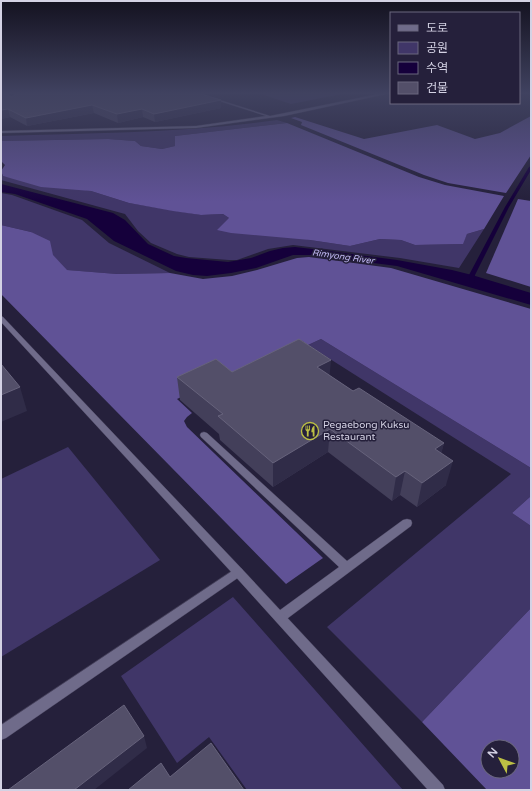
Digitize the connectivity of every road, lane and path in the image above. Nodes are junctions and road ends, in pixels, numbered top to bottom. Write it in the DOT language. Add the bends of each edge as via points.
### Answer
graph roads {
  1 [pos="174,129"];
  2 [pos="1,132"];
  3 [pos="1,318"];
  4 [pos="204,435"];
  5 [pos="407,523"];
  6 [pos="347,568"];
  7 [pos="238,572"];
  8 [pos="280,617"];
  9 [pos="1,733"];
  10 [pos="438,790"];
  1 -- 2 [label="street"];
  3 -- 7 [label="street"];
  4 -- 6 [label="street"];
  5 -- 6 [label="street"];
  6 -- 8 [label="street"];
  7 -- 8 [label="street"];
  7 -- 9 [label="street"];
  8 -- 10 [label="street"];
}
